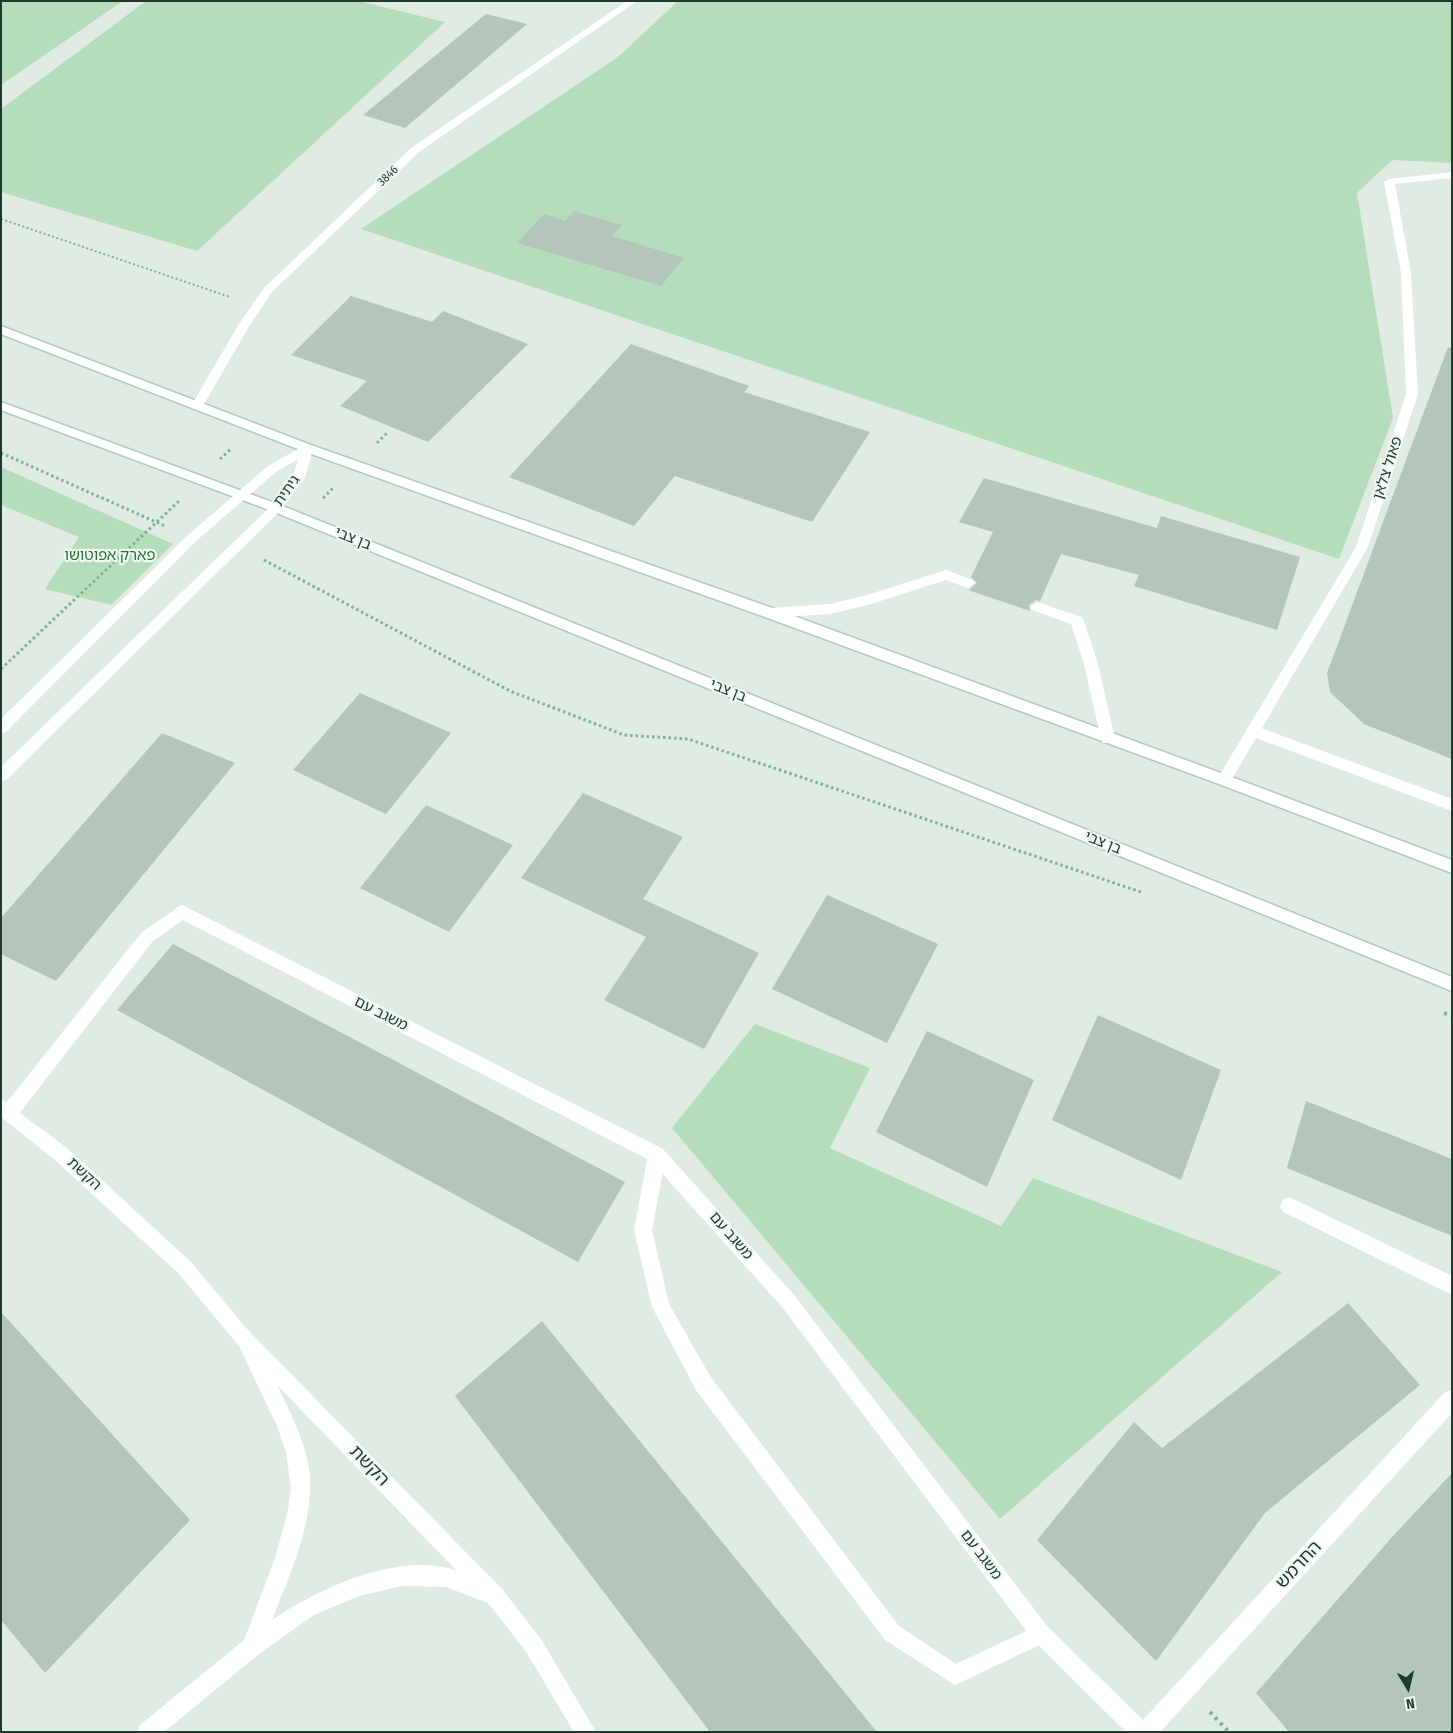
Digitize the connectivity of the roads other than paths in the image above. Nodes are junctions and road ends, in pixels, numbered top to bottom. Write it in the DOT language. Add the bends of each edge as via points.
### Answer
graph roads {
  1 [pos="633,1"];
  2 [pos="1452,175"];
  3 [pos="1,330"];
  4 [pos="1,406"];
  5 [pos="197,406"];
  6 [pos="307,448"];
  7 [pos="241,496"];
  8 [pos="276,508"];
  9 [pos="968,582"];
  10 [pos="1037,607"];
  11 [pos="770,613"];
  12 [pos="1,728"];
  13 [pos="1253,731"];
  14 [pos="1108,739"];
  15 [pos="1,776"];
  16 [pos="1224,780"];
  17 [pos="1452,805"];
  18 [pos="1452,868"];
  19 [pos="1452,984"];
  20 [pos="5,1110"];
  21 [pos="657,1155"];
  22 [pos="1289,1206"];
  23 [pos="1452,1286"];
  24 [pos="242,1336"];
  25 [pos="1452,1399"];
  26 [pos="495,1596"];
  27 [pos="1041,1634"];
  28 [pos="252,1647"];
  29 [pos="147,1732"];
  30 [pos="586,1732"];
  31 [pos="1141,1732"];
  32 [pos="1146,1732"];
  1 -- 5 [label="street, 3846" via="415,150 268,290"];
  2 -- 13 [label="street, פאול צלאן" via="1388,182 1406,273 1412,394 1362,547"];
  3 -- 5 [label="street"];
  4 -- 7 [label="street, בן צבי"];
  5 -- 6 [label="street"];
  6 -- 7 [label="street, גיתית" via="272,469"];
  6 -- 8 [label="street, גיתית" via="299,478"];
  6 -- 11 [label="street"];
  7 -- 8 [label="street, בן צבי"];
  7 -- 12 [label="street, גיתית" via="192,538"];
  8 -- 15 [label="street, גיתית"];
  8 -- 19 [label="street, בן צבי"];
  9 -- 11 [label="street" via="946,575 830,609"];
  10 -- 14 [label="street" via="1077,621 1091,664"];
  11 -- 14 [label="street"];
  13 -- 16 [label="street, פאול צלאן"];
  13 -- 17 [label="street"];
  14 -- 16 [label="street"];
  16 -- 18 [label="street"];
  20 -- 21 [label="street, משגב עם" via="147,937 182,912"];
  20 -- 24 [label="street, הקשת" via="61,1154 185,1268"];
  21 -- 27 [label="street, משגב עם" via="788,1301"];
  21 -- 27 [label="street" via="643,1230 661,1307 703,1383 892,1633 955,1675"];
  22 -- 23 [label="street"];
  24 -- 26 [label="street, הקשת"];
  24 -- 28 [label="street, הקשת" via="290,1436 300,1469 298,1520"];
  25 -- 32 [label="street, החרמש"];
  26 -- 28 [label="street" via="446,1577 402,1576 360,1586 307,1608"];
  26 -- 30 [label="street, הקשת" via="534,1646"];
  27 -- 31 [label="street, משגב עם"];
  28 -- 29 [label="street"];
}
